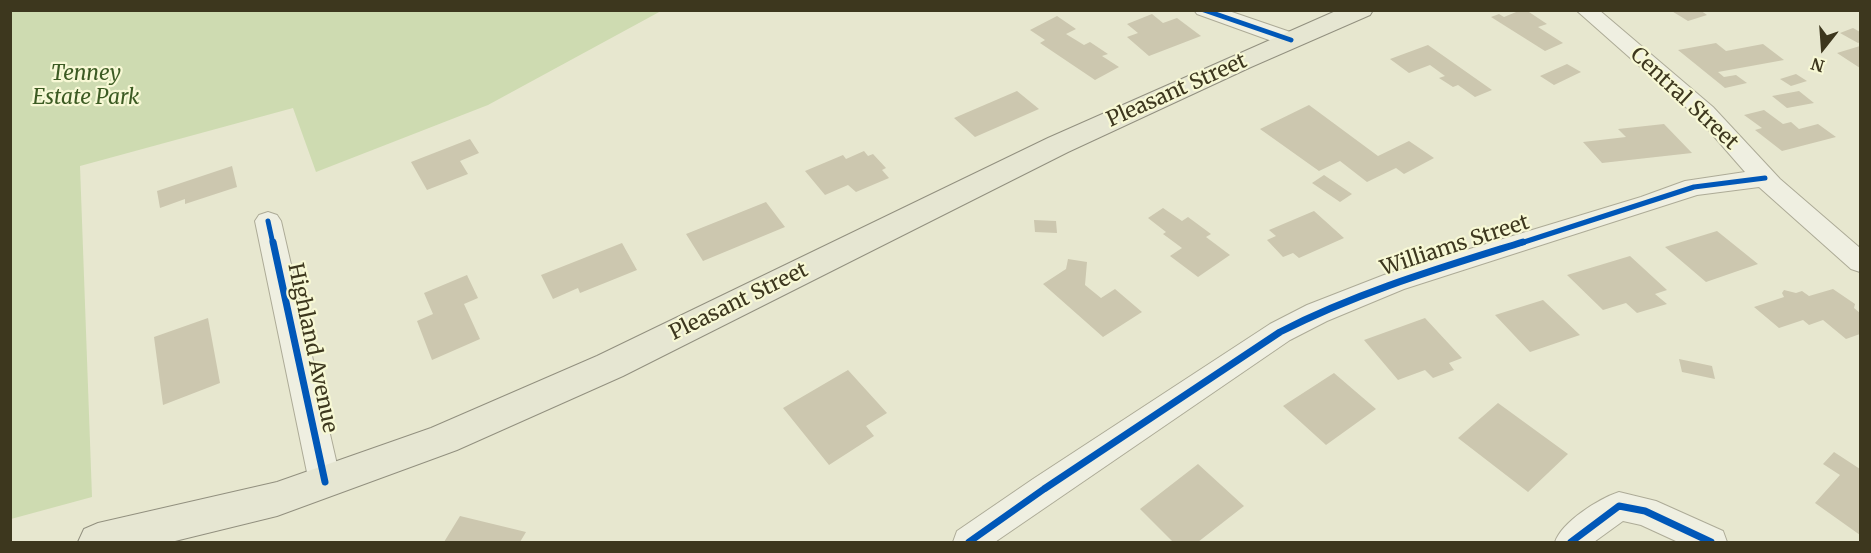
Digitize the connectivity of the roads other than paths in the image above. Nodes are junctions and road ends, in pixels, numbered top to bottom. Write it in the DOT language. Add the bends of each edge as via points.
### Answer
graph roads {
  1 [pos="1204,10"];
  2 [pos="1361,10"];
  3 [pos="1586,10"];
  4 [pos="1292,40"];
  5 [pos="1765,178"];
  6 [pos="267,221"];
  7 [pos="1860,262"];
  8 [pos="325,482"];
  9 [pos="98,543"];
  10 [pos="969,543"];
  11 [pos="1571,543"];
  12 [pos="1711,543"];
  1 -- 4 [label="street"];
  2 -- 4 [label="main road, Pleasant Street"];
  3 -- 5 [label="street, Central Street" via="1705,112"];
  4 -- 8 [label="main road, Pleasant Street" via="1058,146 610,366 444,439"];
  5 -- 7 [label="street, Central Street"];
  5 -- 10 [label="street, Williams Street" via="1694,187 1394,282 1317,313 1280,332"];
  6 -- 8 [label="street, Highland Avenue"];
  8 -- 9 [label="main road, Pleasant Street" via="277,499"];
  11 -- 12 [label="street" via="1619,506 1645,511"];
}
